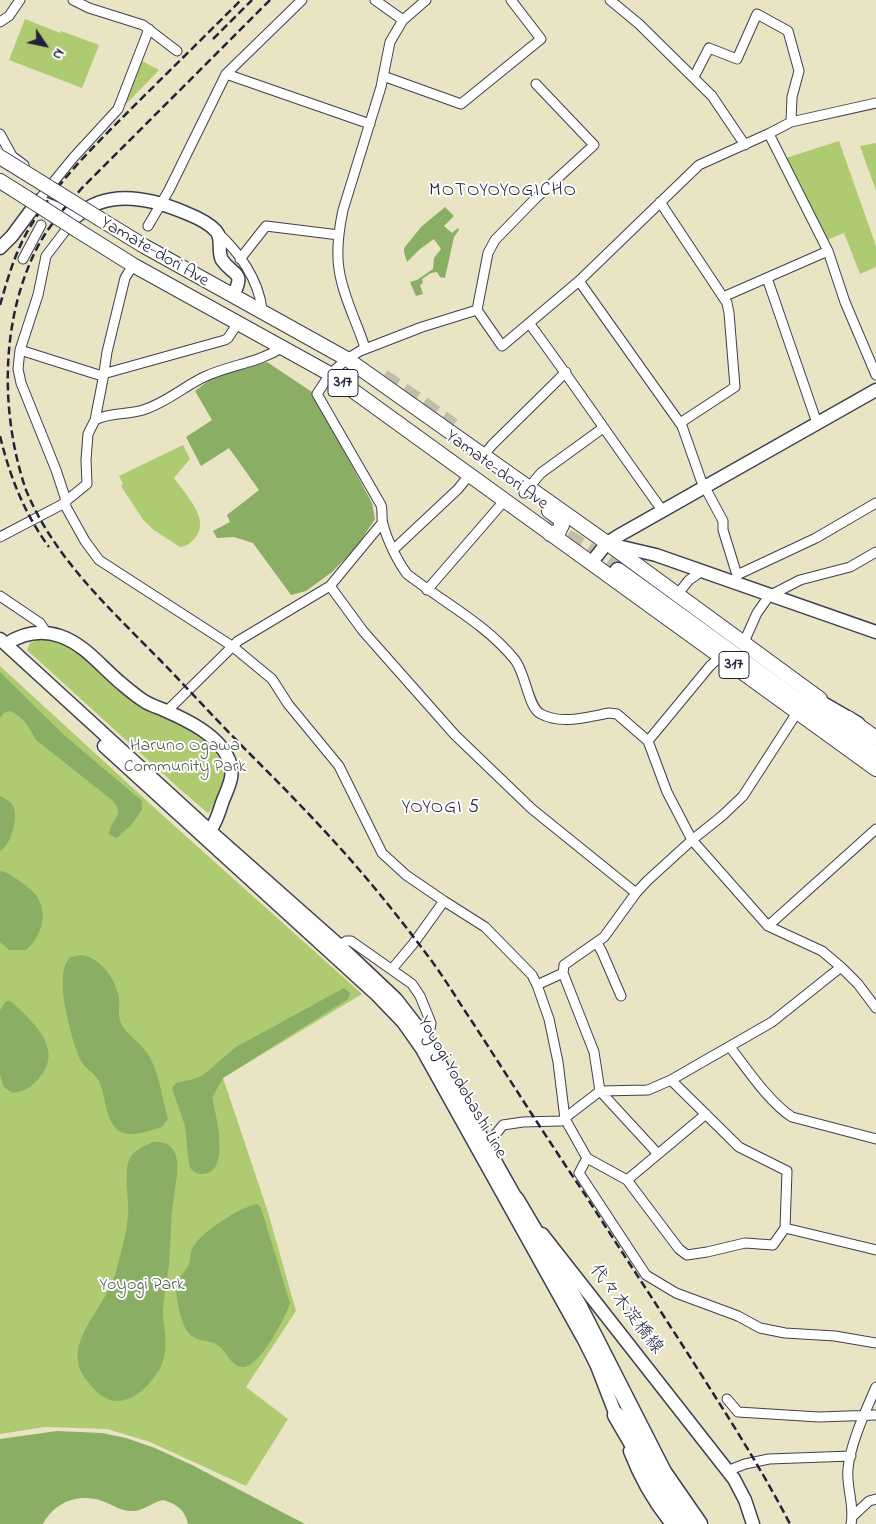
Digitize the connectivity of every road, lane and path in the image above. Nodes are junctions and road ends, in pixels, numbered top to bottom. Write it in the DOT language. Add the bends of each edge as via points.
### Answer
graph roads {
  1 [pos="20,0"];
  2 [pos="73,0"];
  3 [pos="302,0"];
  4 [pos="375,0"];
  5 [pos="426,0"];
  6 [pos="511,0"];
  7 [pos="610,0"];
  8 [pos="403,20"];
  9 [pos="0,22"];
  10 [pos="149,29"];
  11 [pos="177,51"];
  12 [pos="226,74"];
  13 [pos="383,76"];
  14 [pos="694,77"];
  15 [pos="536,84"];
  16 [pos="876,103"];
  17 [pos="791,122"];
  18 [pos="370,124"];
  19 [pos="0,134"];
  20 [pos="769,134"];
  21 [pos="745,145"];
  22 [pos="0,157"];
  23 [pos="0,180"];
  24 [pos="50,185"];
  25 [pos="32,199"];
  26 [pos="660,202"];
  27 [pos="161,204"];
  28 [pos="77,223"];
  29 [pos="41,225"];
  30 [pos="148,226"];
  31 [pos="217,231"];
  32 [pos="339,235"];
  33 [pos="0,248"];
  34 [pos="828,251"];
  35 [pos="23,259"];
  36 [pos="240,259"];
  37 [pos="133,264"];
  38 [pos="766,278"];
  39 [pos="579,281"];
  40 [pos="233,295"];
  41 [pos="722,297"];
  42 [pos="262,310"];
  43 [pos="476,310"];
  44 [pos="238,323"];
  45 [pos="529,324"];
  46 [pos="283,347"];
  47 [pos="365,348"];
  48 [pos="20,350"];
  49 [pos="347,359"];
  50 [pos="566,372"];
  51 [pos="103,374"];
  52 [pos="330,374"];
  53 [pos="876,375"];
  54 [pos="385,384"];
  55 [pos="876,390"];
  56 [pos="95,420"];
  57 [pos="680,423"];
  58 [pos="817,423"];
  59 [pos="603,428"];
  60 [pos="426,443"];
  61 [pos="488,460"];
  62 [pos="470,474"];
  63 [pos="705,487"];
  64 [pos="526,491"];
  65 [pos="505,500"];
  66 [pos="65,502"];
  67 [pos="876,502"];
  68 [pos="662,510"];
  69 [pos="382,523"];
  70 [pos="550,534"];
  71 [pos="0,536"];
  72 [pos="607,544"];
  73 [pos="393,550"];
  74 [pos="876,552"];
  75 [pos="591,563"];
  76 [pos="702,572"];
  77 [pos="736,579"];
  78 [pos="330,586"];
  79 [pos="427,590"];
  80 [pos="677,595"];
  81 [pos="0,596"];
  82 [pos="769,596"];
  83 [pos="46,632"];
  84 [pos="876,632"];
  85 [pos="744,642"];
  86 [pos="2,645"];
  87 [pos="232,646"];
  88 [pos="721,656"];
  89 [pos="167,711"];
  90 [pos="798,711"];
  91 [pos="857,724"];
  92 [pos="876,738"];
  93 [pos="648,741"];
  94 [pos="876,755"];
  95 [pos="876,769"];
  96 [pos="876,829"];
  97 [pos="210,831"];
  98 [pos="692,840"];
  99 [pos="636,893"];
  100 [pos="444,901"];
  101 [pos="768,926"];
  102 [pos="596,943"];
  103 [pos="336,950"];
  104 [pos="840,967"];
  105 [pos="392,968"];
  106 [pos="563,973"];
  107 [pos="538,985"];
  108 [pos="621,996"];
  109 [pos="876,1008"];
  110 [pos="424,1035"];
  111 [pos="730,1047"];
  112 [pos="671,1080"];
  113 [pos="600,1091"];
  114 [pos="706,1114"];
  115 [pos="564,1119"];
  116 [pos="876,1139"];
  117 [pos="486,1146"];
  118 [pos="658,1154"];
  119 [pos="587,1158"];
  120 [pos="627,1180"];
  121 [pos="516,1200"];
  122 [pos="785,1228"];
  123 [pos="876,1250"];
  124 [pos="876,1342"];
  125 [pos="876,1387"];
  126 [pos="728,1400"];
  127 [pos="616,1415"];
  128 [pos="876,1415"];
  129 [pos="864,1416"];
  130 [pos="851,1456"];
  131 [pos="727,1471"];
  132 [pos="876,1499"];
  133 [pos="852,1520"];
  134 [pos="672,1524"];
  135 [pos="685,1524"];
  136 [pos="699,1524"];
  137 [pos="754,1524"];
  1 -- 9 [label="street" via="9,16"];
  2 -- 10 [label="street"];
  3 -- 12 [label="street"];
  4 -- 8 [label="street"];
  5 -- 8 [label="street"];
  6 -- 13 [label="street" via="541,39 461,104"];
  7 -- 14 [label="street"];
  8 -- 13 [label="street" via="390,42"];
  10 -- 11 [label="street"];
  10 -- 24 [label="street" via="118,109"];
  12 -- 18 [label="street"];
  12 -- 27 [label="street"];
  13 -- 18 [label="street"];
  14 -- 17 [label="street" via="709,48 736,59 757,14 788,31 798,71"];
  14 -- 21 [label="street" via="712,96"];
  15 -- 43 [label="street" via="594,145 495,240 488,253"];
  16 -- 17 [label="street"];
  17 -- 20 [label="street"];
  18 -- 32 [label="street" via="343,210"];
  19 -- 24 [label="street" via="12,156"];
  20 -- 21 [label="street"];
  20 -- 34 [label="street"];
  21 -- 26 [label="street" via="699,166"];
  22 -- 40 [label="main road, Yamate-dori Ave / 317, bridge" via="144,246"];
  23 -- 25 [label="main road, 317"];
  24 -- 25 [label="street"];
  25 -- 28 [label="main road, 317, bridge"];
  25 -- 33 [label="street" via="12,236"];
  26 -- 39 [label="street"];
  26 -- 41 [label="street"];
  27 -- 28 [label="street" via="129,198 107,200 86,208"];
  27 -- 30 [label="street"];
  27 -- 31 [label="street" via="190,215"];
  28 -- 37 [label="main road, Yamate-dori Ave / 317"];
  28 -- 48 [label="street" via="46,256 38,295"];
  29 -- 35 [label="street"];
  31 -- 36 [label="street"];
  31 -- 40 [label="street" via="221,257 238,276 239,283"];
  32 -- 36 [label="street" via="266,226"];
  32 -- 47 [label="street" via="339,268"];
  34 -- 38 [label="street"];
  34 -- 53 [label="street" via="844,302"];
  36 -- 42 [label="street" via="257,286"];
  37 -- 44 [label="main road, Yamate-dori Ave / 317"];
  37 -- 51 [label="street" via="125,278"];
  38 -- 41 [label="street"];
  38 -- 58 [label="street"];
  39 -- 45 [label="street"];
  39 -- 57 [label="street"];
  40 -- 42 [label="main road, Yamate-dori Ave / 317"];
  41 -- 57 [label="street" via="728,307 735,387"];
  42 -- 49 [label="main road, Yamate-dori Ave / 317"];
  43 -- 45 [label="street" via="502,346"];
  43 -- 47 [label="street"];
  44 -- 46 [label="main road, Yamate-dori Ave / 317"];
  44 -- 51 [label="street" via="225,340"];
  45 -- 50 [label="street"];
  46 -- 52 [label="main road, Yamate-dori Ave / 317"];
  46 -- 56 [label="street" via="269,356 222,369 142,410 111,414"];
  47 -- 49 [label="street"];
  48 -- 51 [label="street"];
  48 -- 66 [label="street" via="18,369 21,383 56,470"];
  49 -- 52 [label="street"];
  49 -- 54 [label="main road, Yamate-dori Ave / 317"];
  50 -- 59 [label="street"];
  50 -- 61 [label="street" via="492,445"];
  51 -- 56 [label="street"];
  52 -- 60 [label="main road, Yamate-dori Ave / 317"];
  52 -- 69 [label="street" via="317,394 381,505"];
  54 -- 60 [label="main road" via="373,390 375,396 400,414"];
  54 -- 61 [label="main road, Yamate-dori Ave / 317"];
  55 -- 58 [label="street"];
  56 -- 66 [label="street" via="86,444 87,484"];
  57 -- 63 [label="street"];
  58 -- 63 [label="street"];
  59 -- 64 [label="street" via="541,473"];
  59 -- 68 [label="street"];
  60 -- 62 [label="main road, Yamate-dori Ave / 317"];
  61 -- 64 [label="main road, Yamate-dori Ave / 317"];
  62 -- 65 [label="main road, Yamate-dori Ave / 317"];
  62 -- 73 [label="street"];
  63 -- 68 [label="street"];
  63 -- 77 [label="street" via="723,521"];
  64 -- 70 [label="main road" via="562,521 559,531"];
  64 -- 72 [label="main road, Yamate-dori Ave / 317"];
  65 -- 70 [label="main road, Yamate-dori Ave / 317"];
  65 -- 79 [label="street"];
  66 -- 71 [label="street"];
  66 -- 87 [label="street" via="99,560"];
  67 -- 77 [label="street" via="816,538"];
  68 -- 72 [label="street"];
  69 -- 73 [label="street"];
  69 -- 78 [label="street"];
  70 -- 75 [label="main road, Yamate-dori Ave / 317"];
  72 -- 75 [label="street"];
  72 -- 76 [label="street" via="642,551"];
  72 -- 80 [label="main road, Yamate-dori Ave / 317"];
  73 -- 79 [label="street" via="407,574"];
  74 -- 82 [label="street" via="850,567 800,580"];
  75 -- 88 [label="main road, Yamate-dori Ave / 317"];
  76 -- 77 [label="street"];
  76 -- 80 [label="street" via="694,575"];
  77 -- 82 [label="street"];
  78 -- 87 [label="street"];
  78 -- 99 [label="street" via="363,630 455,735 532,809"];
  79 -- 93 [label="street" via="488,631 504,646 519,664 532,705 540,714 566,720 616,714"];
  80 -- 85 [label="main road, Yamate-dori Ave / 317"];
  81 -- 83 [label="street" via="40,623"];
  82 -- 84 [label="street"];
  82 -- 85 [label="street"];
  83 -- 86 [label="street" via="21,636"];
  83 -- 89 [label="street" via="76,644 144,701"];
  85 -- 91 [label="main road, Yamate-dori Ave / 317"];
  86 -- 97 [label="street, Yoyogi Yodobashi Line"];
  86 -- 103 [label="street, Yoyogi Yodobashi Line"];
  87 -- 89 [label="street"];
  87 -- 100 [label="street" via="272,679 338,766 382,853"];
  88 -- 90 [label="main road, Yamate-dori Ave / 317"];
  88 -- 93 [label="street"];
  89 -- 97 [label="street" via="205,733 230,760 232,779"];
  90 -- 95 [label="main road, Yamate-dori Ave / 317"];
  90 -- 98 [label="street" via="743,796"];
  91 -- 92 [label="main road, Yamate-dori Ave / 317"];
  91 -- 94 [label="highway" via="773,674 620,568"];
  93 -- 98 [label="street" via="667,792"];
  96 -- 101 [label="street"];
  97 -- 103 [label="street, Yoyogi Yodobashi Line"];
  98 -- 99 [label="street"];
  98 -- 101 [label="street"];
  99 -- 102 [label="street"];
  100 -- 105 [label="street"];
  100 -- 107 [label="street" via="485,927"];
  101 -- 104 [label="street" via="822,951"];
  102 -- 106 [label="street" via="564,966"];
  102 -- 108 [label="street"];
  103 -- 105 [label="street" via="346,941 351,941"];
  103 -- 110 [label="street, Yoyogi Yodobashi Line" via="396,999"];
  103 -- 127 [label="street, Yoyogi Yodobashi Line" via="402,1022 422,1049 580,1333"];
  104 -- 109 [label="street"];
  104 -- 111 [label="street" via="772,1022"];
  105 -- 110 [label="street" via="412,984 420,996 431,1023"];
  106 -- 107 [label="street"];
  106 -- 113 [label="street" via="594,1052"];
  107 -- 115 [label="street" via="558,1062"];
  110 -- 117 [label="street, 代々木淀橋線"];
  111 -- 112 [label="street"];
  111 -- 116 [label="street" via="754,1078 792,1117"];
  112 -- 113 [label="street" via="648,1090"];
  112 -- 114 [label="street"];
  113 -- 115 [label="street"];
  113 -- 118 [label="street"];
  114 -- 118 [label="street"];
  114 -- 122 [label="street" via="739,1147 787,1171"];
  115 -- 117 [label="street" via="503,1125"];
  115 -- 119 [label="street"];
  117 -- 121 [label="street, 代々木淀橋線"];
  118 -- 120 [label="street"];
  119 -- 120 [label="street"];
  119 -- 124 [label="street" via="579,1172 646,1275 685,1297 738,1316 760,1328 785,1334"];
  120 -- 122 [label="street" via="679,1249 687,1254 745,1243 773,1245"];
  121 -- 131 [label="street, 代々木淀橋線"];
  121 -- 136 [label="highway" via="582,1313 663,1472"];
  122 -- 123 [label="street"];
  125 -- 129 [label="street"];
  126 -- 129 [label="street" via="738,1412"];
  127 -- 134 [label="street, Yoyogi Yodobashi Line" via="638,1471"];
  127 -- 135 [label="highway" via="656,1484"];
  128 -- 129 [label="street"];
  129 -- 130 [label="street"];
  130 -- 131 [label="street" via="769,1459"];
  130 -- 133 [label="street" via="848,1470"];
  131 -- 137 [label="street, 代々木淀橋線" via="740,1489"];
  132 -- 133 [label="street"];
}
